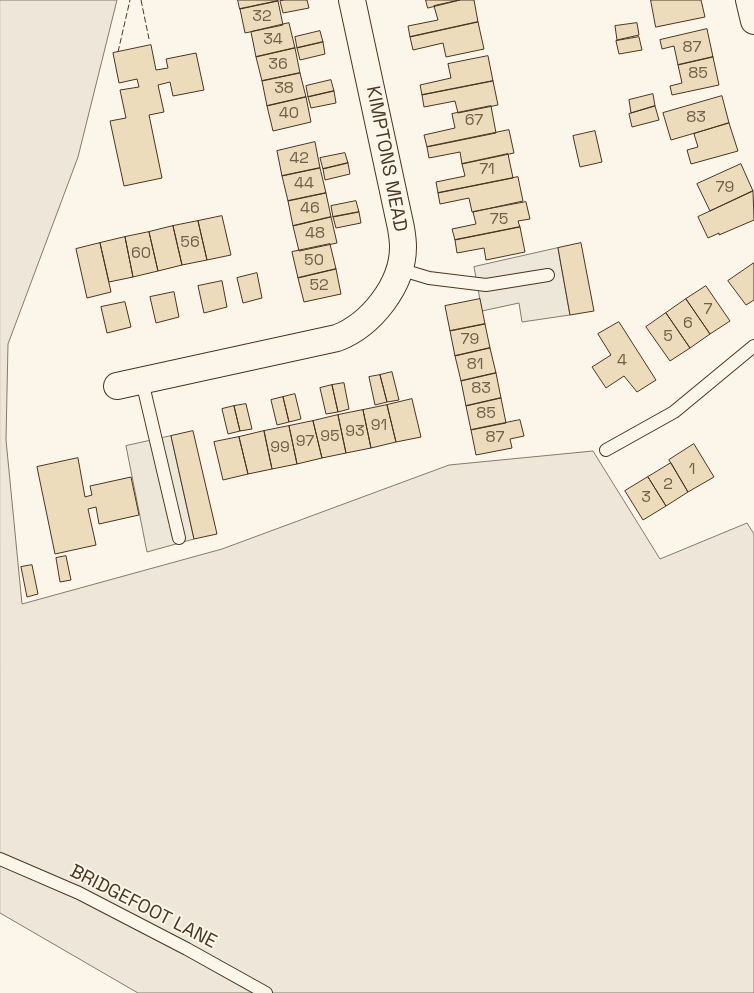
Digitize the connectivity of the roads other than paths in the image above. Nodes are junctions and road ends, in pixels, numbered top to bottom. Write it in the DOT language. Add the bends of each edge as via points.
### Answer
graph roads {
  1 [pos="352,0"];
  2 [pos="749,0"];
  3 [pos="754,21"];
  4 [pos="398,269"];
  5 [pos="548,275"];
  6 [pos="754,346"];
  7 [pos="130,384"];
  8 [pos="606,450"];
  9 [pos="178,538"];
  10 [pos="0,859"];
  11 [pos="266,993"];
  1 -- 4 [label="street, KIMPTONS MEAD" via="401,228 403,249"];
  2 -- 3 [label="street"];
  4 -- 5 [label="lane" via="429,278 486,285"];
  4 -- 7 [label="street, KIMPTONS MEAD" via="393,285 373,314 348,334"];
  6 -- 8 [label="lane" via="674,412"];
  7 -- 9 [label="lane"];
  10 -- 11 [label="lane, BRIDGEFOOT LANE" via="79,893"];
}
